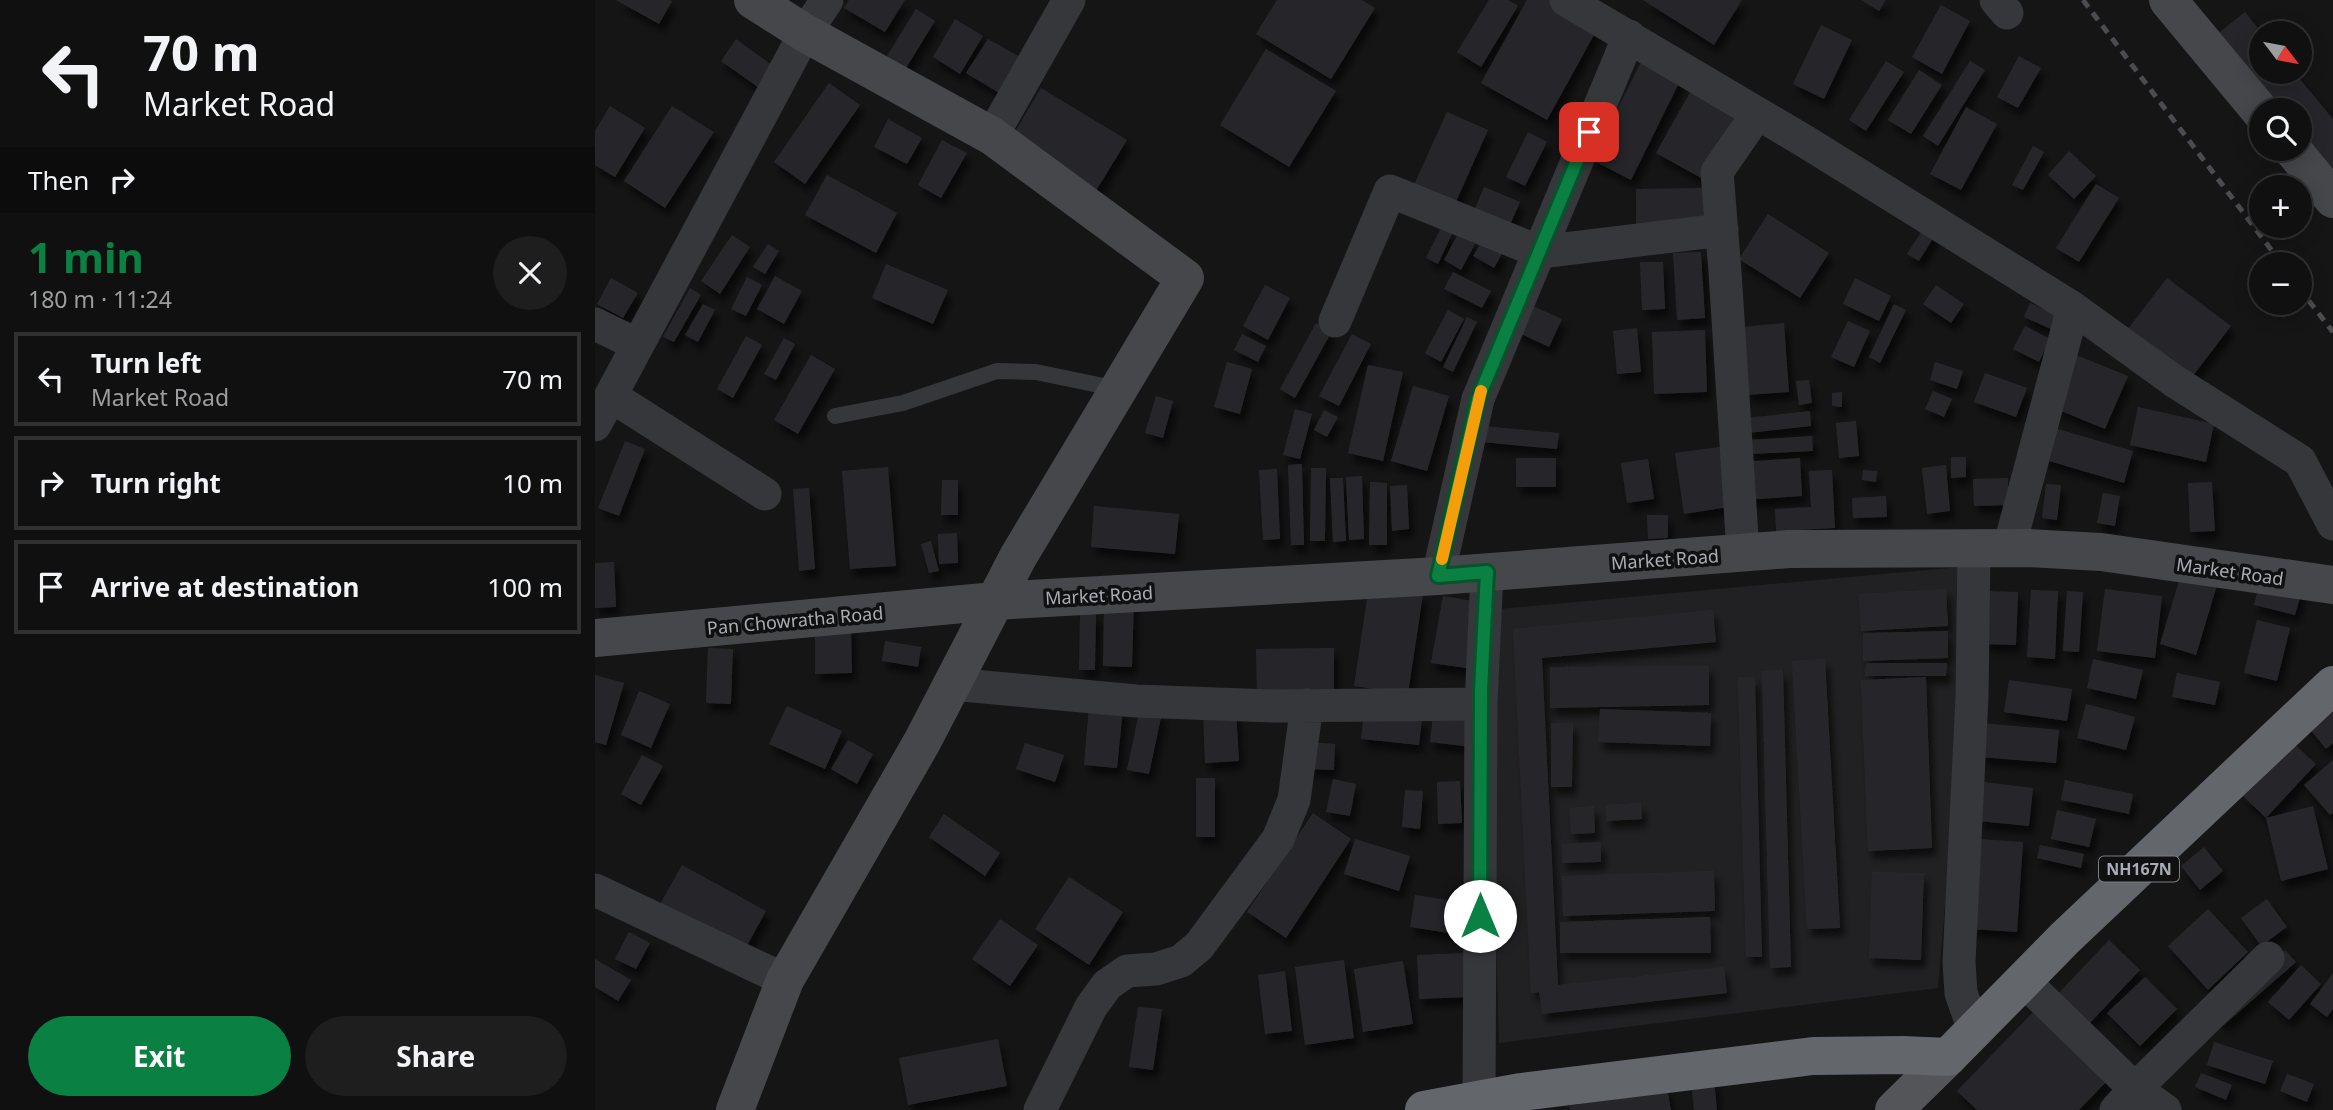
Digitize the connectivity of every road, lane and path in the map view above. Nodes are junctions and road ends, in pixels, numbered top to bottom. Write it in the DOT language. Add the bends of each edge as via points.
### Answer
graph roads {
  1 [pos="753,0"];
  2 [pos="827,0"];
  3 [pos="1069,0"];
  4 [pos="1566,0"];
  5 [pos="2168,0"];
  6 [pos="805,33"];
  7 [pos="1629,36"];
  8 [pos="2249,98"];
  9 [pos="1757,114"];
  10 [pos="992,136"];
  11 [pos="2302,161"];
  12 [pos="2333,199"];
  13 [pos="1722,230"];
  14 [pos="1540,252"];
  15 [pos="2073,308"];
  16 [pos="1335,321"];
  17 [pos="595,324"];
  18 [pos="638,345"];
  19 [pos="1118,389"];
  20 [pos="611,396"];
  21 [pos="835,415"];
  22 [pos="595,425"];
  23 [pos="765,494"];
  24 [pos="2333,524"];
  25 [pos="1991,548"];
  26 [pos="1743,553"];
  27 [pos="1487,572"];
  28 [pos="1438,576"];
  29 [pos="2333,585"];
  30 [pos="995,601"];
  31 [pos="595,638"];
  32 [pos="952,684"];
  33 [pos="2333,685"];
  34 [pos="1481,704"];
  35 [pos="1307,705"];
  36 [pos="595,890"];
  37 [pos="2268,958"];
  38 [pos="785,980"];
  39 [pos="2024,981"];
  40 [pos="1962,1045"];
  41 [pos="2125,1100"];
  42 [pos="1479,1101"];
  43 [pos="736,1110"];
  44 [pos="1040,1110"];
  45 [pos="1425,1110"];
  46 [pos="1894,1110"];
  47 [pos="2165,1110"];
  1 -- 6 [label="street"];
  2 -- 6 [label="street"];
  3 -- 10 [label="street"];
  4 -- 7 [label="street"];
  5 -- 8 [label="street"];
  6 -- 10 [label="street"];
  6 -- 18 [label="street"];
  7 -- 9 [label="street"];
  7 -- 14 [label="street"];
  9 -- 13 [label="street" via="1717,172"];
  9 -- 15 [label="street"];
  10 -- 19 [label="street" via="1185,278"];
  11 -- 12 [label="street"];
  13 -- 14 [label="street"];
  13 -- 26 [label="street"];
  14 -- 16 [label="street" via="1390,191"];
  14 -- 28 [label="street" via="1478,399"];
  15 -- 24 [label="street" via="2174,381 2300,461"];
  15 -- 25 [label="street"];
  17 -- 18 [label="street"];
  18 -- 20 [label="street"];
  19 -- 21 [label="lane" via="1036,372 997,371 903,403"];
  19 -- 30 [label="street"];
  20 -- 22 [label="street"];
  20 -- 23 [label="street"];
  25 -- 26 [label="street, Market Road"];
  25 -- 29 [label="street, Market Road" via="2101,552"];
  25 -- 40 [label="street" via="1972,697 1959,962"];
  26 -- 27 [label="street, Market Road"];
  27 -- 28 [label="street, Market Road"];
  27 -- 34 [label="street"];
  28 -- 30 [label="street, Market Road"];
  30 -- 31 [label="street, Pan Chowratha Road"];
  30 -- 32 [label="street"];
  32 -- 35 [label="street" via="1136,701"];
  32 -- 38 [label="street"];
  33 -- 39 [label="highway, NH167N"];
  34 -- 35 [label="street"];
  34 -- 42 [label="street"];
  35 -- 44 [label="street" via="1294,800 1279,839 1199,946 1181,961 1127,971 1107,985 1091,1007"];
  36 -- 38 [label="street"];
  37 -- 41 [label="street"];
  38 -- 43 [label="street"];
  39 -- 40 [label="highway, NH167N"];
  39 -- 41 [label="street"];
  40 -- 42 [label="highway" via="1903,1055 1813,1056"];
  40 -- 46 [label="main road"];
  41 -- 47 [label="street"];
  42 -- 45 [label="highway"];
}
